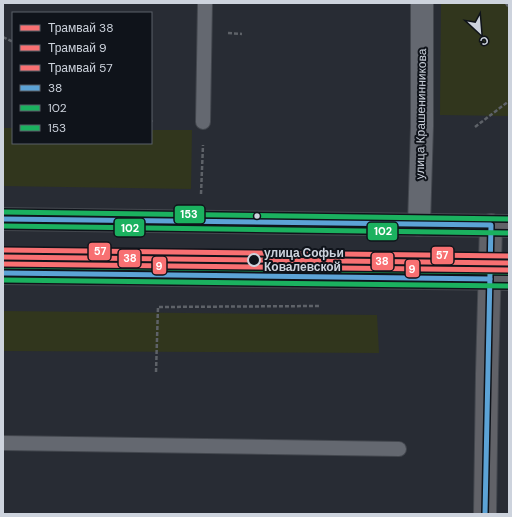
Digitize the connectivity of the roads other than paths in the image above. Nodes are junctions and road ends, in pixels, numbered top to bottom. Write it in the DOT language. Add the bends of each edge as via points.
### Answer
graph roads {
  1 [pos="205,3"];
  2 [pos="422,3"];
  3 [pos="203,122"];
  4 [pos="3,219"];
  5 [pos="419,225"];
  6 [pos="500,226"];
  7 [pos="3,274"];
  8 [pos="499,279"];
  9 [pos="3,442"];
  10 [pos="399,448"];
  11 [pos="485,514"];
  1 -- 3 [label="lane"];
  2 -- 5 [label="street, улица Крашенинникова"];
  4 -- 5 [label="main road"];
  5 -- 6 [label="main road"];
  6 -- 8 [label="main road"];
  7 -- 8 [label="main road"];
  8 -- 11 [label="main road"];
  9 -- 10 [label="lane"];
}
